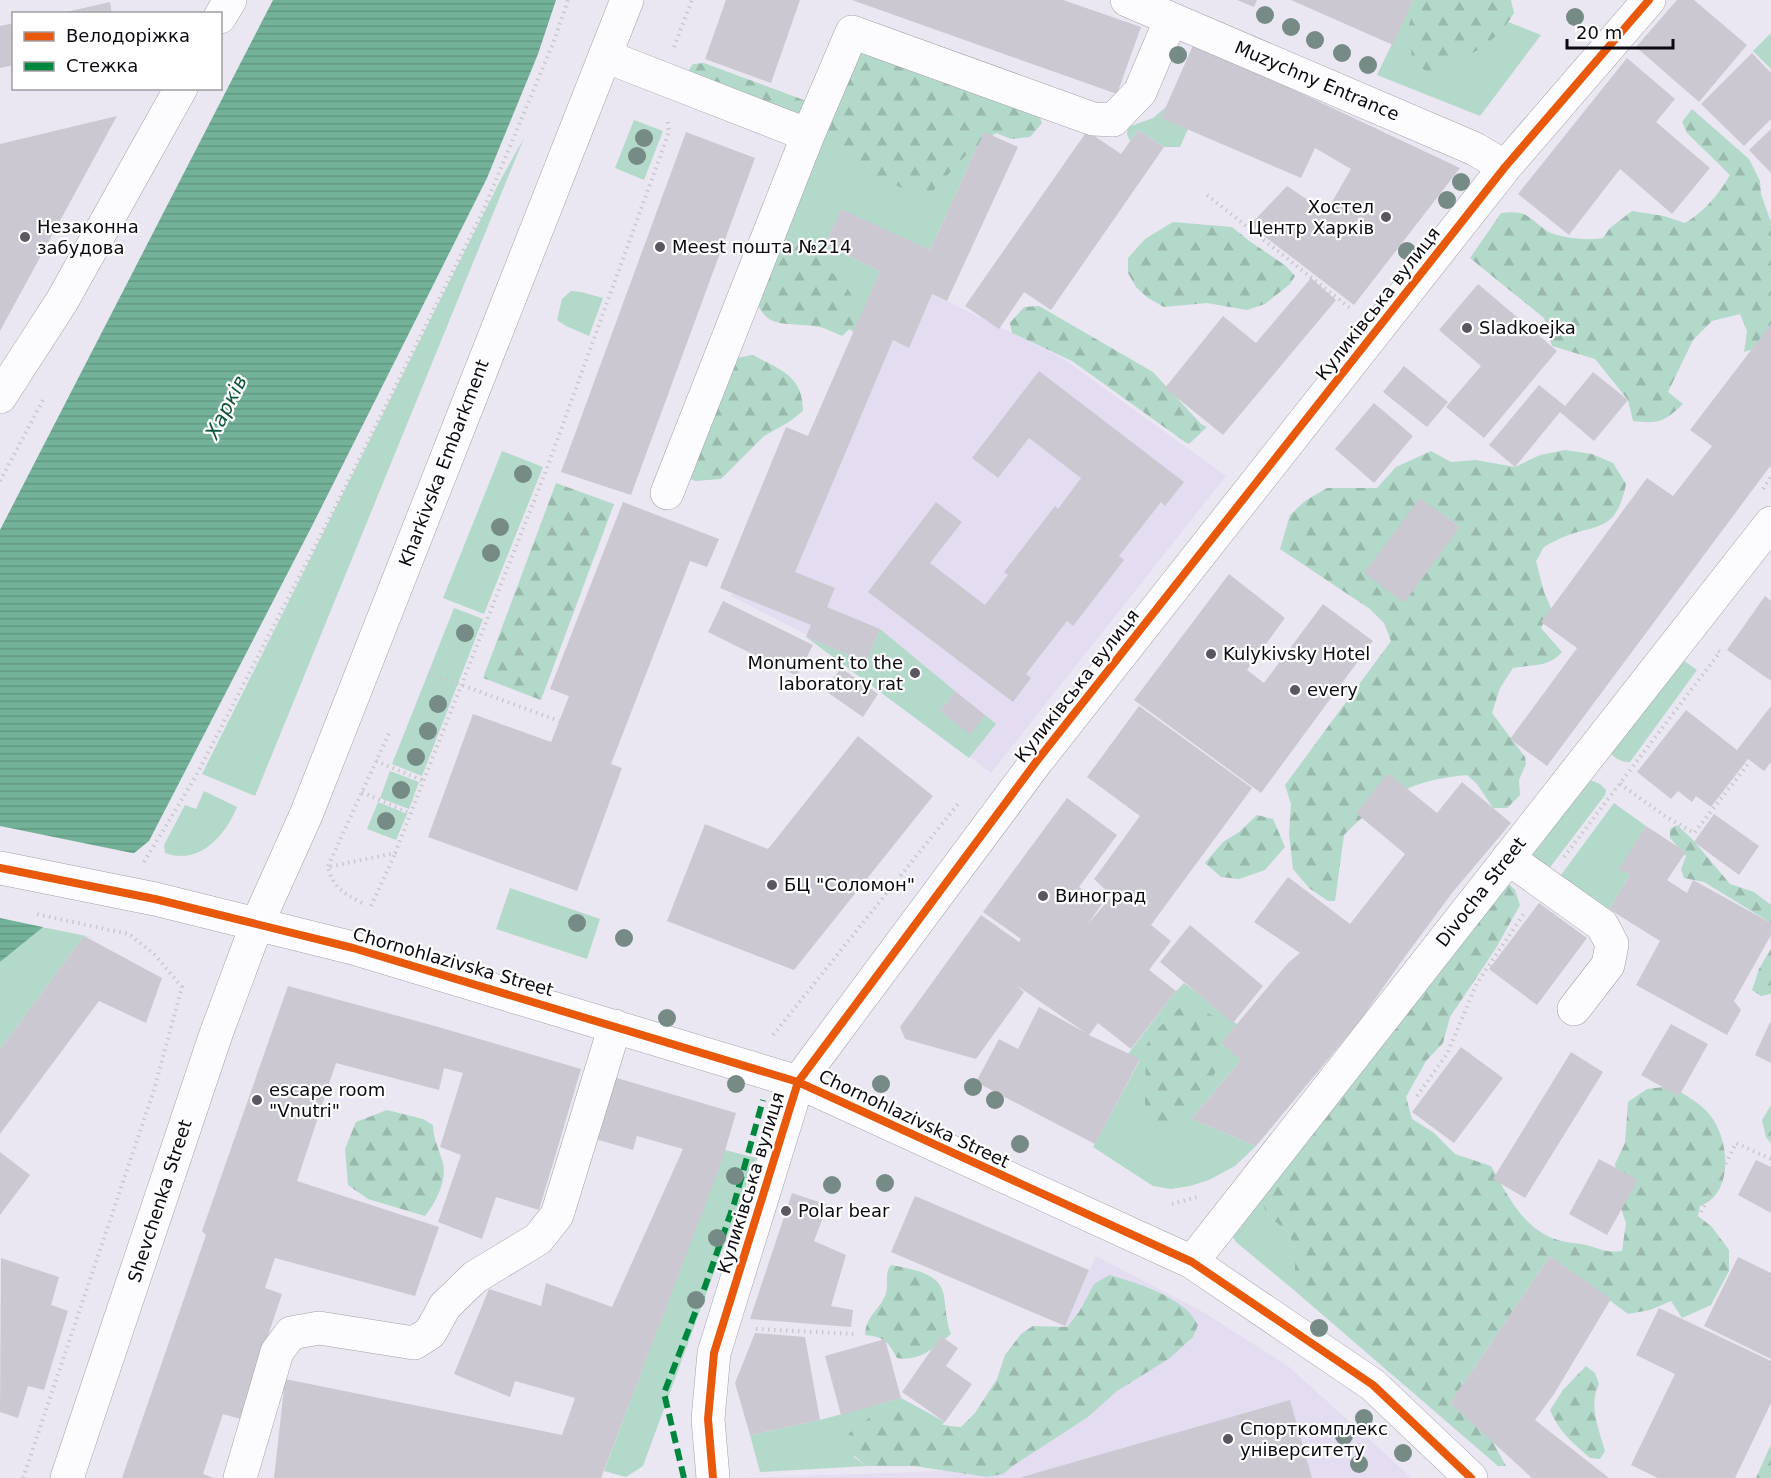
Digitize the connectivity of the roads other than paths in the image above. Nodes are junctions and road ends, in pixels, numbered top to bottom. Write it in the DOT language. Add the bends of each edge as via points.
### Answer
graph roads {
  1 [pos="230,0"];
  2 [pos="627,0"];
  3 [pos="1127,0"];
  4 [pos="1649,0"];
  5 [pos="222,14"];
  6 [pos="1171,19"];
  7 [pos="605,56"];
  8 [pos="180,90"];
  9 [pos="808,135"];
  10 [pos="1505,167"];
  11 [pos="0,397"];
  12 [pos="666,493"];
  13 [pos="1771,523"];
  14 [pos="1508,858"];
  15 [pos="0,868"];
  16 [pos="257,924"];
  17 [pos="1574,1009"];
  18 [pos="615,1026"];
  19 [pos="798,1082"];
  20 [pos="1192,1262"];
  21 [pos="67,1478"];
  22 [pos="240,1478"];
  23 [pos="713,1478"];
  24 [pos="1470,1478"];
  1 -- 5 [label="street"];
  2 -- 7 [label="street, Kharkivska Embarkment"];
  3 -- 6 [label="street, Muzychny Entrance"];
  4 -- 10 [label="street, Куликівська вулиця"];
  6 -- 9 [label="street" via="1140,92 1113,120 1093,119 852,32"];
  6 -- 10 [label="street, Muzychny Entrance" via="1475,149"];
  7 -- 9 [label="street"];
  7 -- 16 [label="street, Kharkivska Embarkment" via="306,815"];
  8 -- 11 [label="street" via="62,301"];
  9 -- 12 [label="street"];
  10 -- 19 [label="street, Куликівська вулиця" via="1036,762"];
  13 -- 14 [label="street, Divocha Street"];
  14 -- 17 [label="street" via="1602,925 1612,944 1608,965"];
  14 -- 20 [label="street, Divocha Street"];
  15 -- 16 [label="street, Chornohlazivska Street"];
  16 -- 18 [label="street, Chornohlazivska Street"];
  16 -- 21 [label="street, Shevchenka Street" via="216,1034"];
  18 -- 19 [label="street, Chornohlazivska Street"];
  18 -- 22 [label="street" via="557,1215 538,1239 475,1277 445,1306 429,1333 414,1343 319,1328 291,1333 277,1352"];
  19 -- 20 [label="street, Chornohlazivska Street"];
  19 -- 23 [label="street, Куликівська вулиця" via="714,1353 708,1419"];
  20 -- 24 [label="street, Chornohlazivska Street" via="1373,1385"];
}
